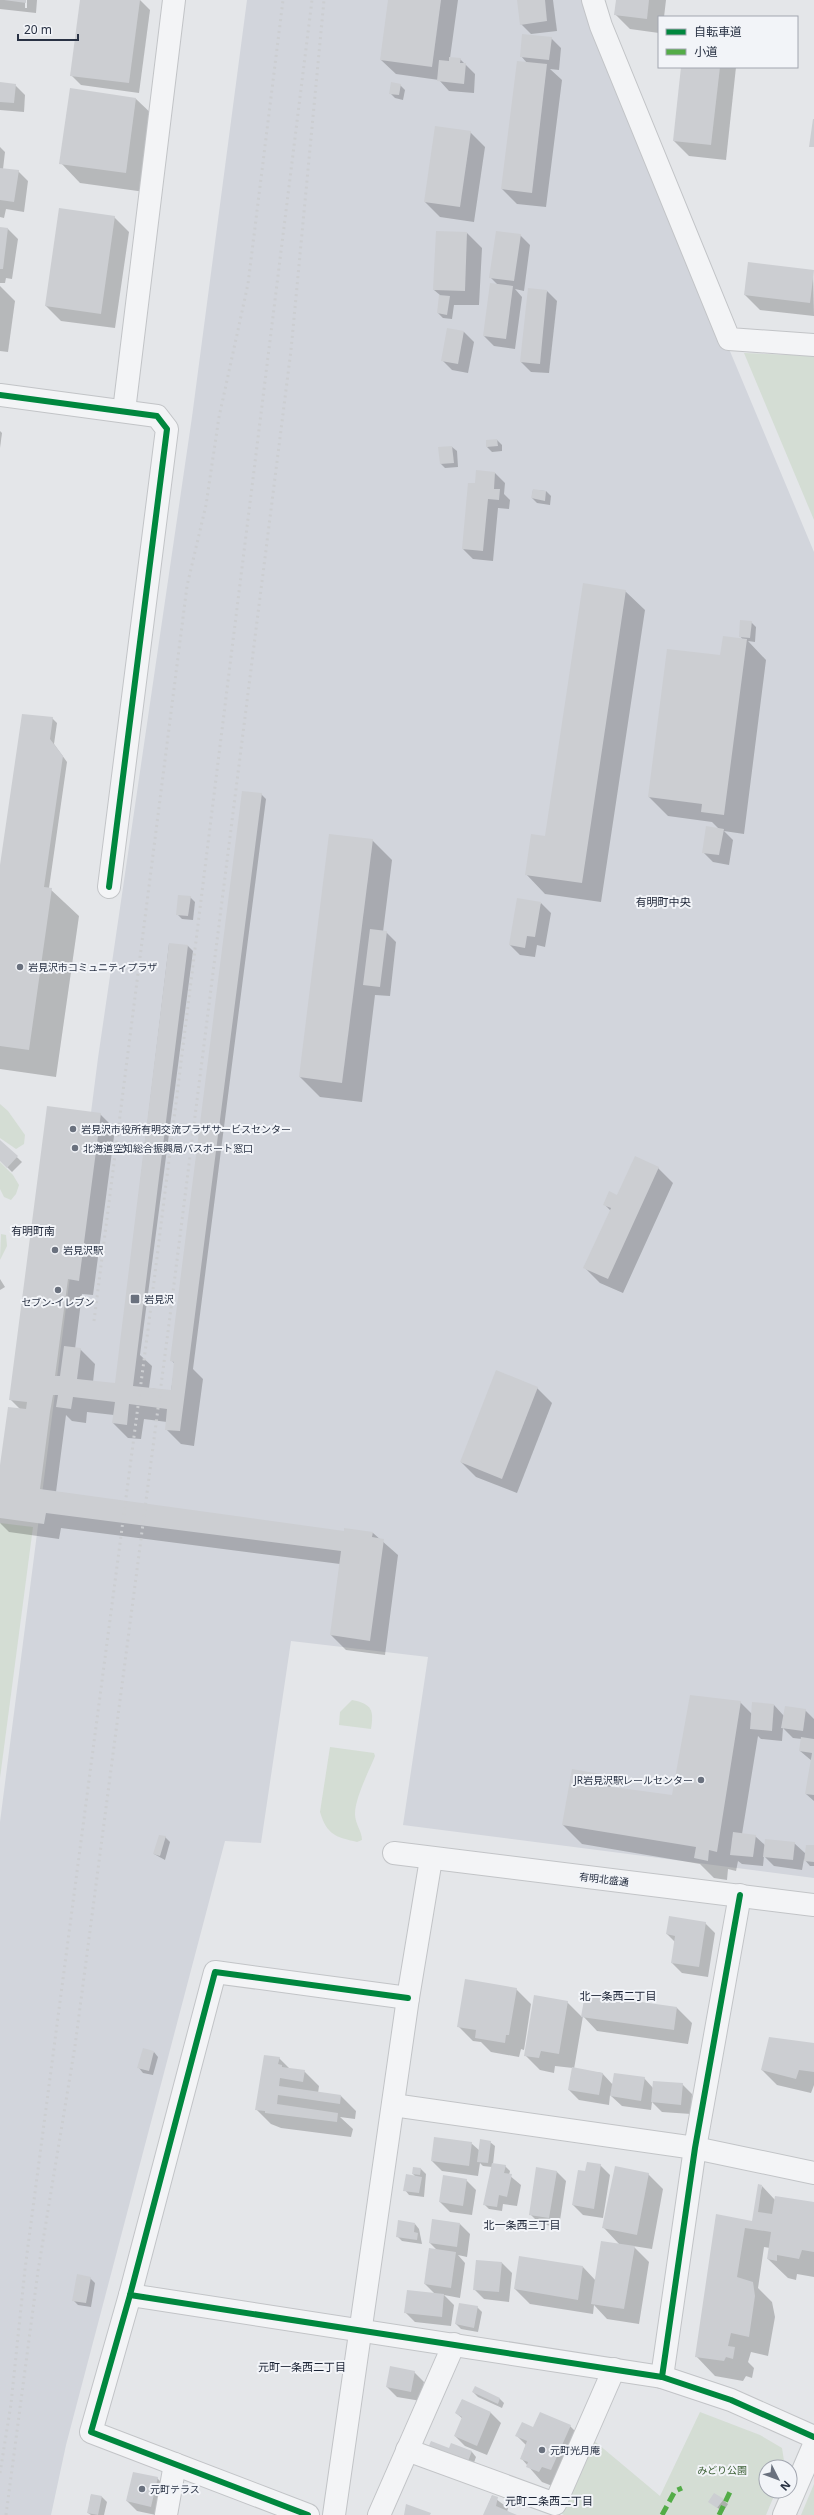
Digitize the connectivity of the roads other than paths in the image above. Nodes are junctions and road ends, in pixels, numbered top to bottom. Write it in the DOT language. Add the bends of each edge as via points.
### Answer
graph roads {
  1 [pos="174,0"];
  2 [pos="593,0"];
  3 [pos="814,345"];
  4 [pos="0,395"];
  5 [pos="124,411"];
  6 [pos="109,887"];
  7 [pos="394,1853"];
  8 [pos="431,1859"];
  9 [pos="740,1895"];
  10 [pos="814,1905"];
  11 [pos="408,1998"];
  12 [pos="393,2105"];
  13 [pos="695,2148"];
  14 [pos="814,2173"];
  15 [pos="130,2295"];
  16 [pos="362,2330"];
  17 [pos="454,2344"];
  18 [pos="614,2369"];
  19 [pos="662,2377"];
  20 [pos="814,2438"];
  21 [pos="814,2445"];
  22 [pos="407,2450"];
  23 [pos="175,2464"];
  24 [pos="166,2515"];
  25 [pos="308,2515"];
  26 [pos="334,2515"];
  27 [pos="379,2515"];
  28 [pos="784,2515"];
  1 -- 5 [label="street"];
  2 -- 3 [label="street" via="601,26 729,338"];
  4 -- 5 [label="street"];
  5 -- 6 [label="street" via="157,416 167,429"];
  7 -- 8 [label="street, 有明北盛通"];
  8 -- 9 [label="street, 有明北盛通"];
  8 -- 11 [label="street"];
  9 -- 10 [label="street, 有明北盛通"];
  9 -- 13 [label="street"];
  11 -- 12 [label="street"];
  11 -- 15 [label="street" via="215,1972"];
  12 -- 13 [label="street"];
  12 -- 16 [label="street"];
  13 -- 14 [label="street"];
  13 -- 19 [label="street"];
  15 -- 16 [label="street"];
  15 -- 23 [label="street" via="91,2432"];
  16 -- 17 [label="street"];
  16 -- 26 [label="street"];
  17 -- 18 [label="street"];
  17 -- 22 [label="street"];
  18 -- 19 [label="street"];
  18 -- 22 [label="street" via="555,2504"];
  19 -- 20 [label="street" via="731,2400"];
  21 -- 28 [label="street"];
  22 -- 27 [label="street"];
  23 -- 24 [label="street"];
  23 -- 25 [label="street"];
}
